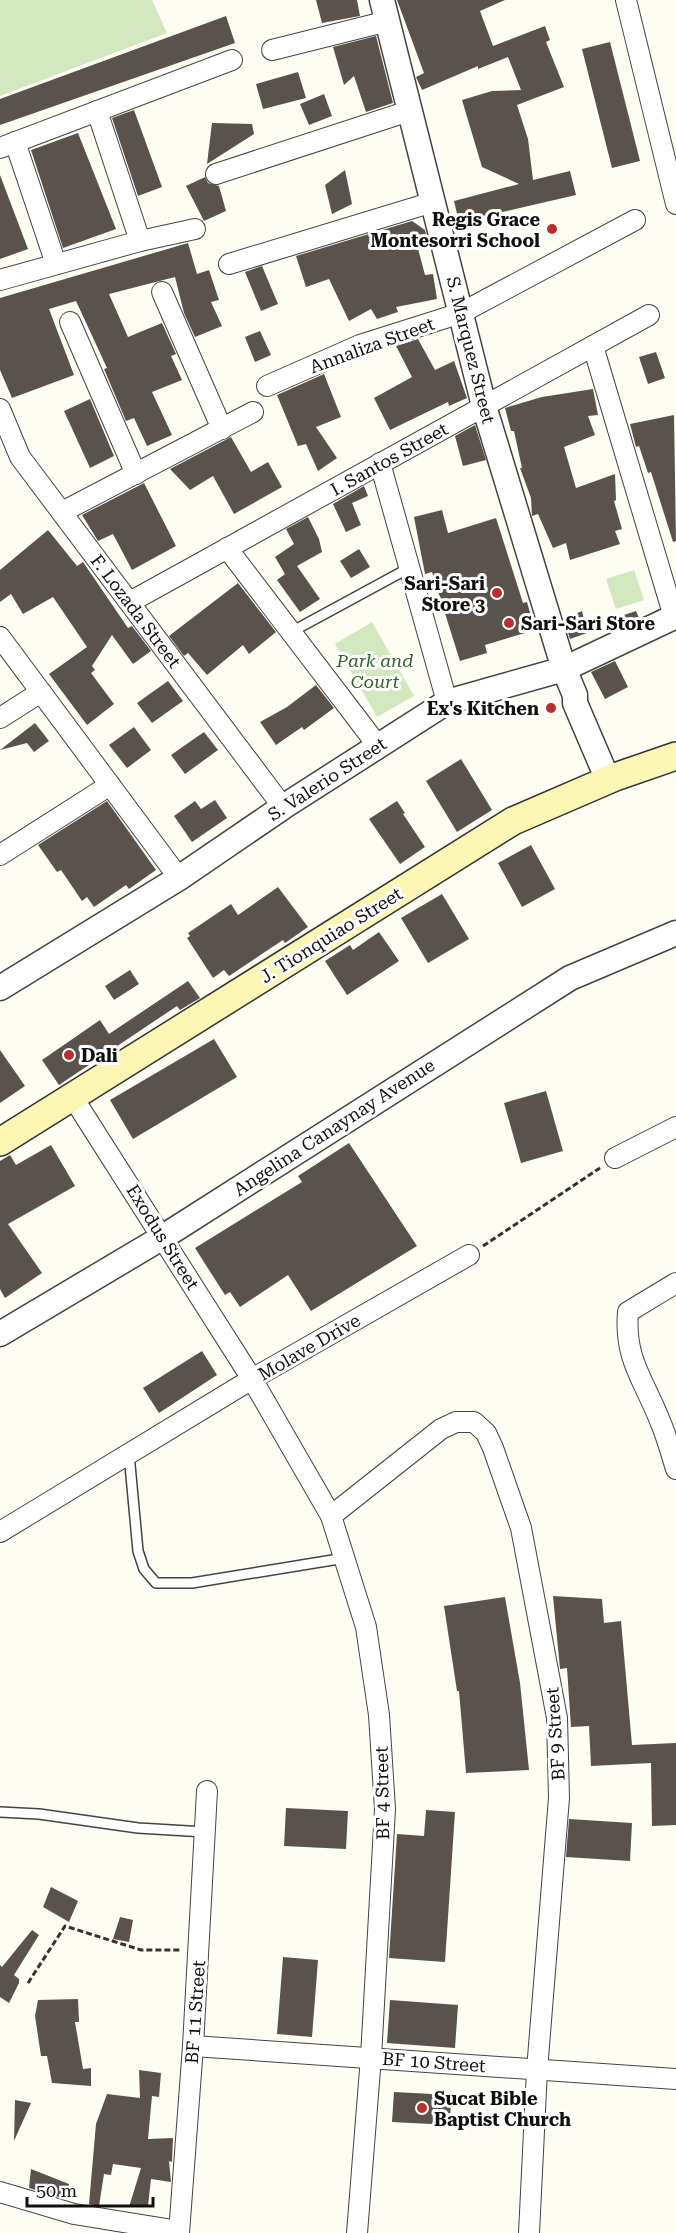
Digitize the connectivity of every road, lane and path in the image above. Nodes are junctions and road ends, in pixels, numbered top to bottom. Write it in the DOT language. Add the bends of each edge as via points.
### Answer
graph roads {
  1 [pos="626,0"];
  2 [pos="385,11"];
  3 [pos="272,50"];
  4 [pos="232,60"];
  5 [pos="97,111"];
  6 [pos="410,111"];
  7 [pos="8,145"];
  8 [pos="216,174"];
  9 [pos="433,202"];
  10 [pos="676,204"];
  11 [pos="635,220"];
  12 [pos="195,229"];
  13 [pos="140,241"];
  14 [pos="56,264"];
  15 [pos="229,264"];
  16 [pos="0,280"];
  17 [pos="162,292"];
  18 [pos="461,313"];
  19 [pos="649,315"];
  20 [pos="70,322"];
  21 [pos="593,345"];
  22 [pos="267,386"];
  23 [pos="484,406"];
  24 [pos="0,409"];
  25 [pos="253,412"];
  26 [pos="222,429"];
  27 [pos="380,464"];
  28 [pos="136,474"];
  29 [pos="62,512"];
  30 [pos="227,548"];
  31 [pos="409,568"];
  32 [pos="130,602"];
  33 [pos="675,616"];
  34 [pos="292,631"];
  35 [pos="0,637"];
  36 [pos="564,669"];
  37 [pos="41,692"];
  38 [pos="447,702"];
  39 [pos="0,718"];
  40 [pos="378,746"];
  41 [pos="676,756"];
  42 [pos="612,778"];
  43 [pos="110,785"];
  44 [pos="283,807"];
  45 [pos="0,855"];
  46 [pos="178,878"];
  47 [pos="676,933"];
  48 [pos="0,988"];
  49 [pos="72,1096"];
  50 [pos="676,1127"];
  51 [pos="0,1142"];
  52 [pos="615,1158"];
  53 [pos="163,1237"];
  54 [pos="469,1255"];
  55 [pos="676,1283"];
  56 [pos="0,1334"];
  57 [pos="252,1379"];
  58 [pos="129,1454"];
  59 [pos="676,1469"];
  60 [pos="332,1516"];
  61 [pos="0,1532"];
  62 [pos="345,1558"];
  63 [pos="207,1791"];
  64 [pos="0,1812"];
  65 [pos="205,1832"];
  66 [pos="199,1951"];
  67 [pos="28,1983"];
  68 [pos="193,2046"];
  69 [pos="371,2057"];
  70 [pos="537,2070"];
  71 [pos="676,2079"];
  72 [pos="0,2192"];
  73 [pos="179,2232"];
  74 [pos="357,2233"];
  75 [pos="529,2233"];
  1 -- 10 [label="street"];
  2 -- 3 [label="street"];
  2 -- 6 [label="street, S. Marquez Street"];
  4 -- 5 [label="street"];
  5 -- 7 [label="street"];
  5 -- 13 [label="street"];
  6 -- 8 [label="street"];
  6 -- 9 [label="street, S. Marquez Street"];
  7 -- 14 [label="street"];
  9 -- 15 [label="street"];
  9 -- 18 [label="street, S. Marquez Street"];
  11 -- 18 [label="street, Annaliza Street"];
  12 -- 13 [label="street"];
  13 -- 14 [label="street"];
  14 -- 16 [label="street"];
  17 -- 26 [label="street"];
  18 -- 22 [label="street, Annaliza Street" via="360,345"];
  18 -- 23 [label="street, S. Marquez Street"];
  19 -- 21 [label="street, I. Santos Street"];
  20 -- 28 [label="street"];
  21 -- 23 [label="street, I. Santos Street"];
  21 -- 33 [label="street"];
  23 -- 27 [label="street, I. Santos Street"];
  23 -- 36 [label="street, S. Marquez Street"];
  24 -- 29 [label="street, F. Lozada Street" via="20,457"];
  25 -- 26 [label="street"];
  26 -- 28 [label="street"];
  27 -- 30 [label="street, I. Santos Street"];
  27 -- 31 [label="street"];
  28 -- 29 [label="street"];
  29 -- 32 [label="street, F. Lozada Street"];
  30 -- 32 [label="street, I. Santos Street"];
  30 -- 34 [label="street"];
  31 -- 34 [label="lane"];
  31 -- 38 [label="street"];
  32 -- 44 [label="street, F. Lozada Street"];
  33 -- 36 [label="street, S. Valerio Street"];
  34 -- 40 [label="street"];
  35 -- 37 [label="street"];
  36 -- 38 [label="street, S. Valerio Street"];
  36 -- 42 [label="street, S. Marquez Street" via="575,703"];
  37 -- 39 [label="street"];
  37 -- 43 [label="street"];
  38 -- 40 [label="street, S. Valerio Street"];
  40 -- 44 [label="street, S. Valerio Street"];
  41 -- 42 [label="main road, J. Tionquiao Street"];
  42 -- 49 [label="main road, J. Tionquiao Street" via="513,821"];
  43 -- 45 [label="street"];
  43 -- 46 [label="street"];
  44 -- 46 [label="street, S. Valerio Street"];
  46 -- 48 [label="street, S. Valerio Street"];
  47 -- 53 [label="street, Angelina Canaynay Avenue" via="570,978"];
  49 -- 51 [label="main road, J. Tionquiao Street"];
  49 -- 53 [label="street, Exodus Street"];
  50 -- 52 [label="street"];
  52 -- 54 [label="path"];
  53 -- 56 [label="street, Angelina Canaynay Avenue"];
  53 -- 57 [label="street, Exodus Street"];
  54 -- 57 [label="street, Molave Drive"];
  55 -- 59 [label="street" via="628,1312 628,1350 660,1420"];
  57 -- 58 [label="street, Molave Drive"];
  57 -- 60 [label="street, BF 4 Street"];
  58 -- 61 [label="street, Molave Drive"];
  58 -- 62 [label="lane" via="138,1551 144,1569 156,1583 192,1583"];
  60 -- 62 [label="street, BF 4 Street"];
  60 -- 70 [label="street, BF 9 Street" via="441,1429 456,1422 474,1422 486,1433 520,1528 557,1718 559,1798"];
  62 -- 69 [label="street, BF 4 Street" via="366,1627 379,1715 386,1809"];
  63 -- 65 [label="street, BF 11 Street"];
  64 -- 65 [label="lane"];
  65 -- 66 [label="street, BF 11 Street"];
  66 -- 67 [label="path" via="141,1950 65,1926"];
  66 -- 68 [label="street, BF 11 Street"];
  68 -- 69 [label="street, BF 10 Street"];
  68 -- 73 [label="street, BF 11 Street"];
  69 -- 70 [label="street, BF 10 Street"];
  69 -- 74 [label="street, BF 4 Street"];
  70 -- 71 [label="street, BF 10 Street"];
  70 -- 75 [label="street, BF 9 Street"];
  72 -- 73 [label="street" via="75,2214"];
}
